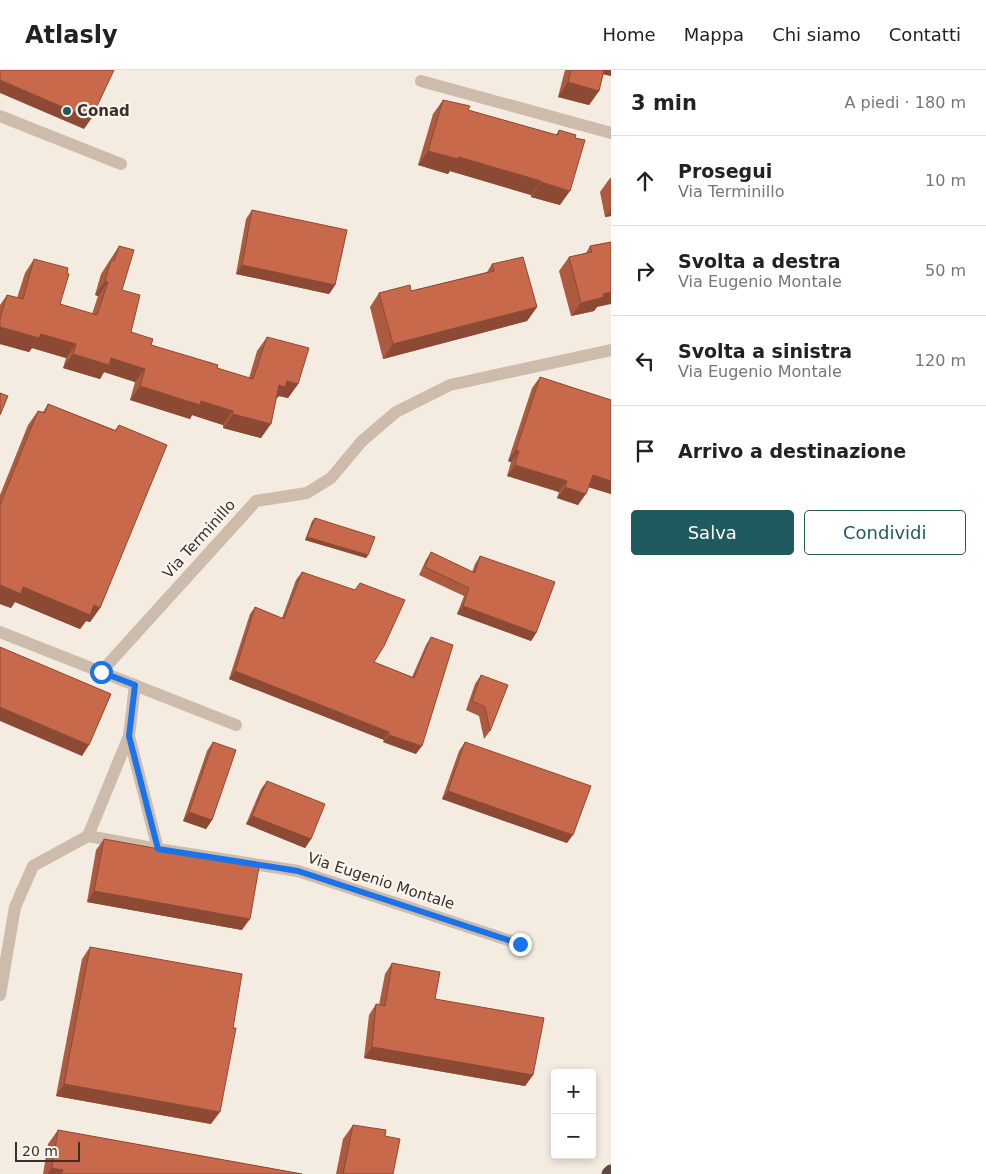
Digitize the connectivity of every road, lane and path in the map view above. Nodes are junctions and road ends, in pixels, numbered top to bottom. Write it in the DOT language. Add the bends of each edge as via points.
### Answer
graph roads {
  1 [pos="421,81"];
  2 [pos="0,116"];
  3 [pos="611,133"];
  4 [pos="122,164"];
  5 [pos="611,350"];
  6 [pos="0,632"];
  7 [pos="101,672"];
  8 [pos="135,685"];
  9 [pos="236,725"];
  10 [pos="129,736"];
  11 [pos="88,836"];
  12 [pos="158,849"];
  13 [pos="520,944"];
  14 [pos="0,994"];
  1 -- 3 [label="street"];
  2 -- 4 [label="street"];
  5 -- 7 [label="street, Via Terminillo" via="450,385 396,412 362,441 331,478 306,492 256,501"];
  6 -- 7 [label="street"];
  7 -- 8 [label="street"];
  8 -- 9 [label="street"];
  8 -- 10 [label="street"];
  10 -- 11 [label="street"];
  10 -- 12 [label="street"];
  11 -- 12 [label="street, Via Eugenio Montale"];
  11 -- 14 [label="street" via="33,866 15,907"];
  12 -- 13 [label="street, Via Eugenio Montale" via="298,871"];
}
